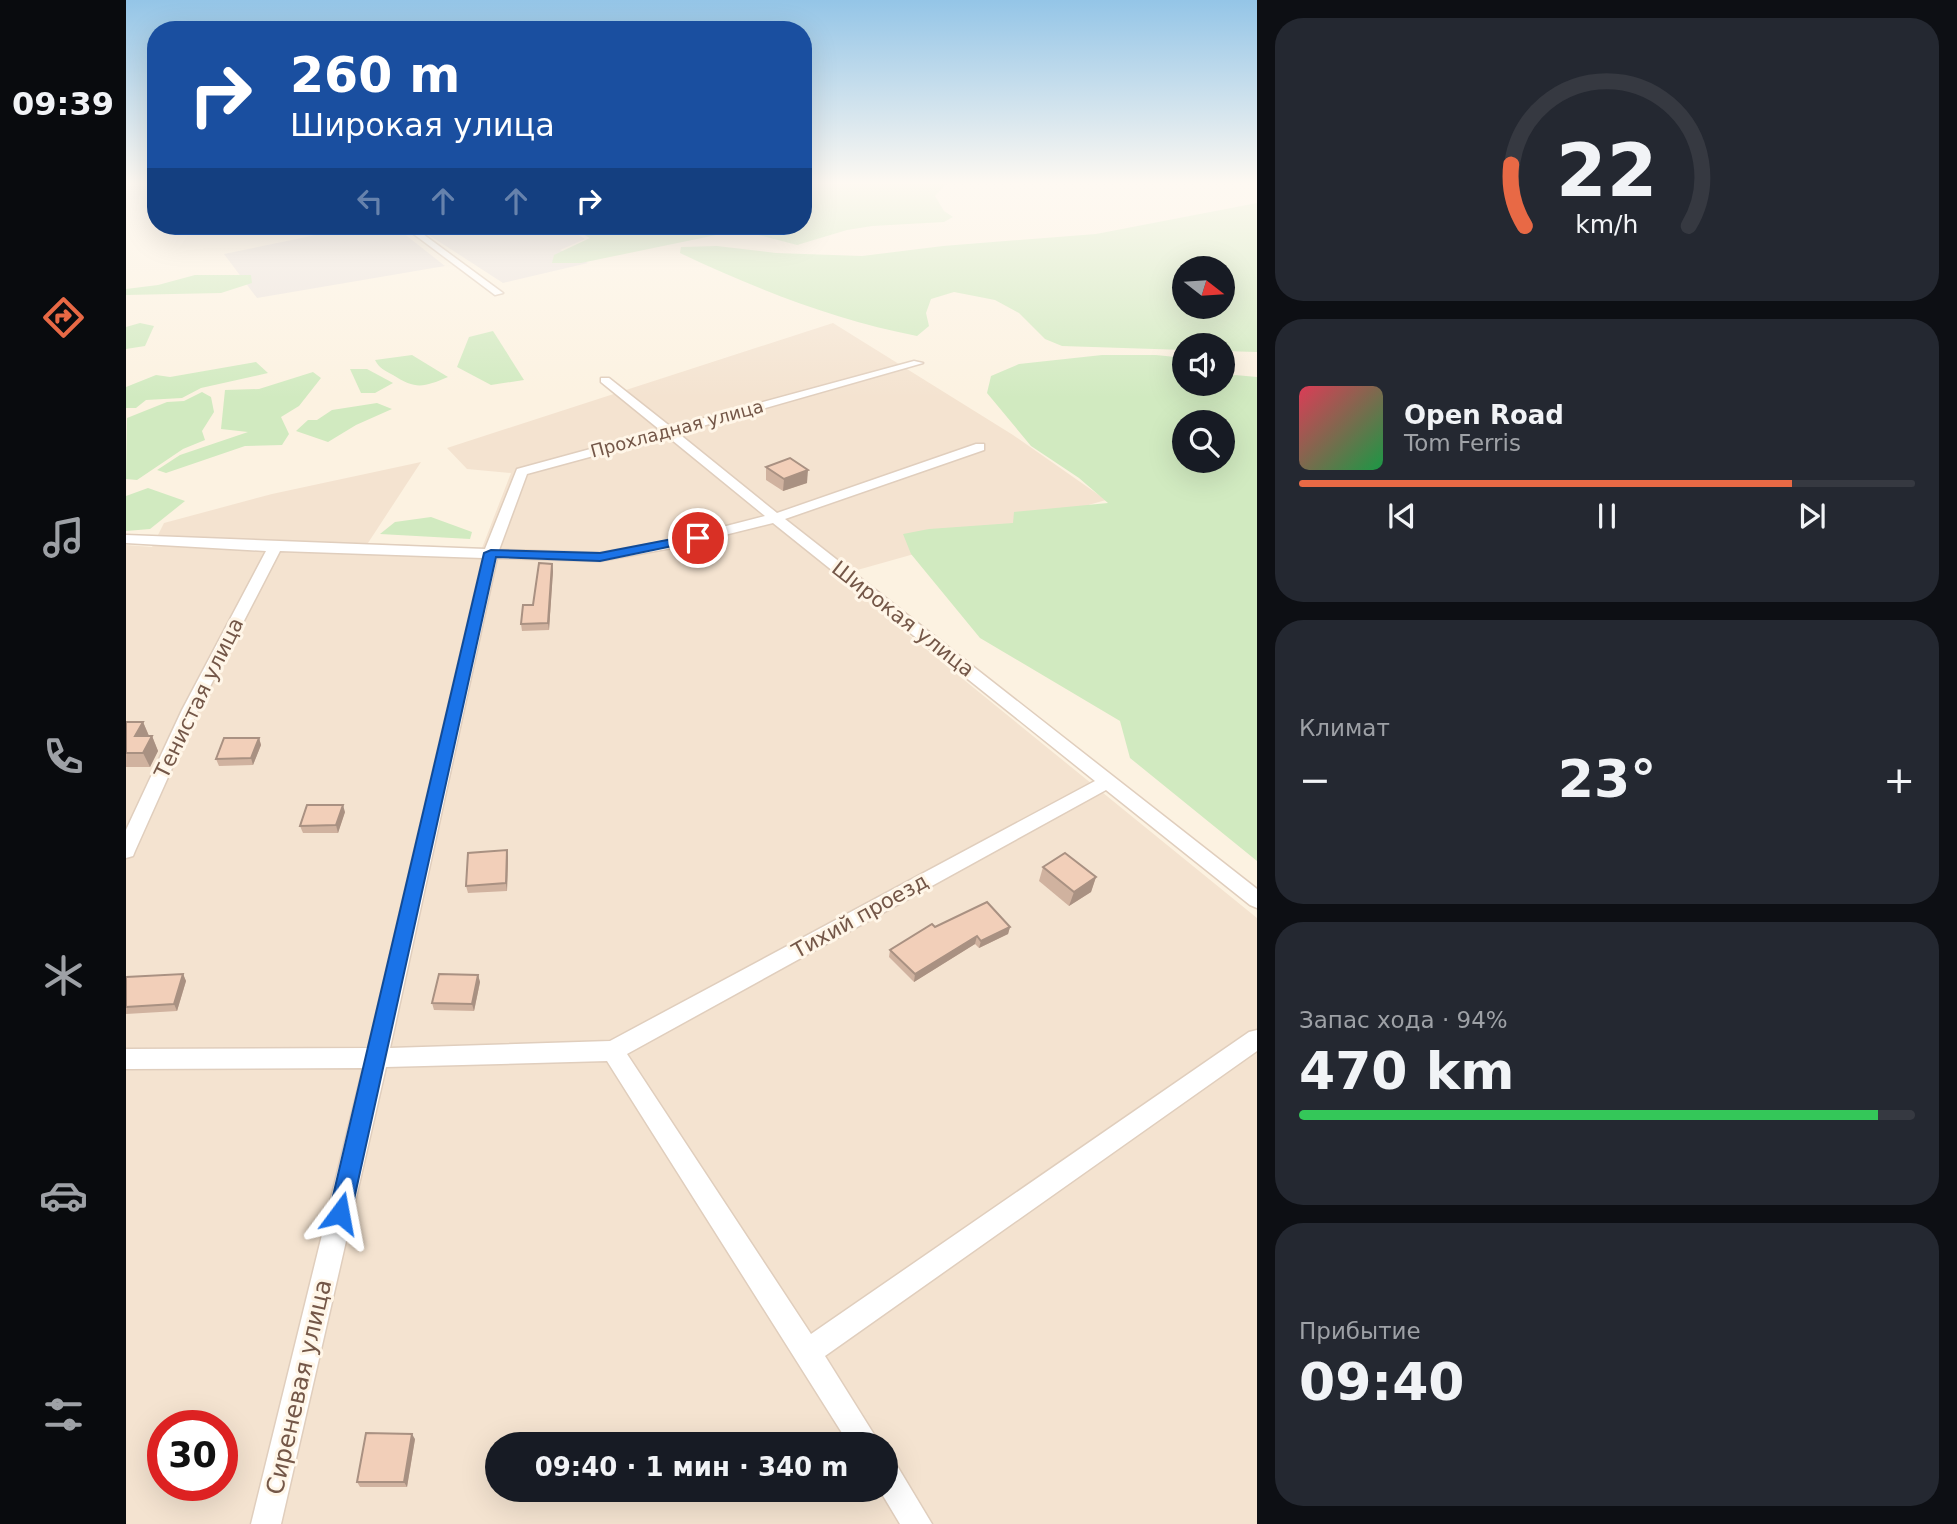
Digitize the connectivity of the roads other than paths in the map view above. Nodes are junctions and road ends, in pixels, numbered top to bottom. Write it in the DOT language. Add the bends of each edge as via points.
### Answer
graph roads {
  1 [pos="447,255"];
  2 [pos="498,293"];
  3 [pos="918,363"];
  4 [pos="605,380"];
  5 [pos="667,432"];
  6 [pos="980,447"];
  7 [pos="775,517"];
  8 [pos="126,539"];
  9 [pos="275,547"];
  10 [pos="491,553"];
  11 [pos="1107,782"];
  12 [pos="126,851"];
  13 [pos="1257,900"];
  14 [pos="1257,1039"];
  15 [pos="613,1051"];
  16 [pos="377,1058"];
  17 [pos="126,1059"];
  18 [pos="808,1352"];
  19 [pos="858,1432"];
  20 [pos="898,1494"];
  21 [pos="266,1524"];
  22 [pos="917,1524"];
  1 -- 2 [label="street"];
  3 -- 5 [label="street, Прохладная улица"];
  4 -- 5 [label="street, Широкая улица"];
  5 -- 7 [label="street, Широкая улица"];
  5 -- 10 [label="street, Прохладная улица" via="522,472"];
  6 -- 7 [label="street"];
  7 -- 10 [label="street" via="600,557"];
  7 -- 11 [label="street, Широкая улица"];
  8 -- 9 [label="street"];
  9 -- 10 [label="street"];
  9 -- 12 [label="street, Тенистая улица" via="190,710"];
  10 -- 16 [label="street, Сиреневая улица"];
  11 -- 13 [label="street, Широкая улица"];
  11 -- 15 [label="street, Тихий проезд"];
  14 -- 18 [label="street"];
  15 -- 16 [label="street"];
  15 -- 18 [label="street"];
  16 -- 17 [label="street"];
  16 -- 21 [label="street, Сиреневая улица"];
  18 -- 19 [label="street"];
  20 -- 22 [label="street"];
}
